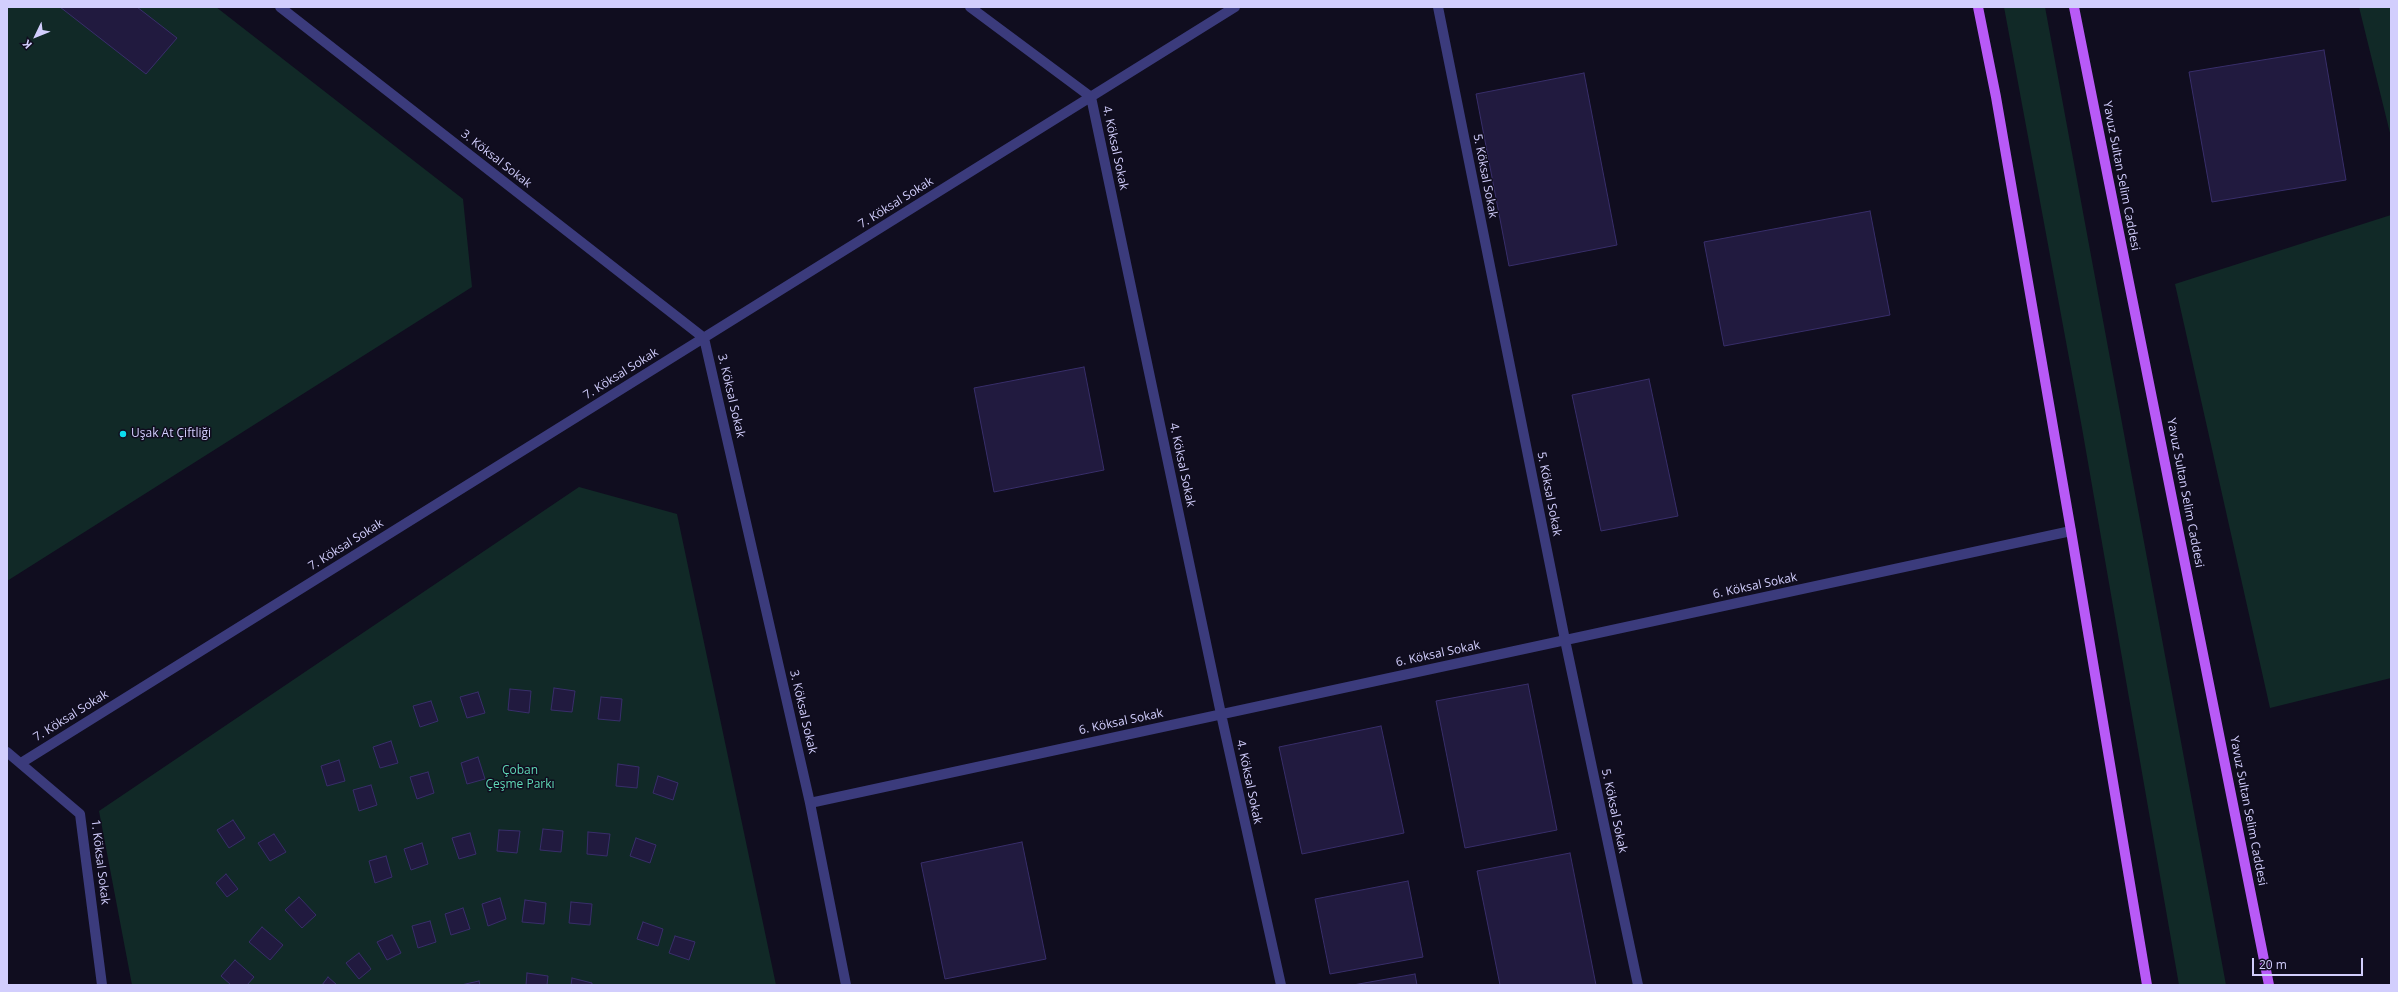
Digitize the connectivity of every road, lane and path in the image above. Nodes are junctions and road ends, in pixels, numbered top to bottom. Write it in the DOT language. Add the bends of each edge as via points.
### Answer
graph roads {
  1 [pos="280,7"];
  2 [pos="970,7"];
  3 [pos="1235,7"];
  4 [pos="1438,7"];
  5 [pos="1978,7"];
  6 [pos="2074,7"];
  7 [pos="1091,97"];
  8 [pos="704,338"];
  9 [pos="2071,531"];
  10 [pos="1564,640"];
  11 [pos="1221,714"];
  12 [pos="7,752"];
  13 [pos="21,763"];
  14 [pos="810,802"];
  15 [pos="102,985"];
  16 [pos="846,985"];
  17 [pos="1281,985"];
  18 [pos="1638,985"];
  19 [pos="2147,985"];
  20 [pos="2269,985"];
  1 -- 8 [label="street, 3. Köksal Sokak"];
  2 -- 7 [label="street, 4. Köksal Sokak"];
  3 -- 7 [label="street, 7. Köksal Sokak"];
  4 -- 10 [label="street, 5. Köksal Sokak"];
  5 -- 9 [label="main road"];
  6 -- 20 [label="main road, Yavuz Sultan Selim Caddesi"];
  7 -- 8 [label="street, 7. Köksal Sokak"];
  7 -- 11 [label="street, 4. Köksal Sokak"];
  8 -- 13 [label="street, 7. Köksal Sokak"];
  8 -- 14 [label="street, 3. Köksal Sokak"];
  9 -- 10 [label="street, 6. Köksal Sokak"];
  9 -- 19 [label="main road"];
  10 -- 11 [label="street, 6. Köksal Sokak"];
  10 -- 18 [label="street, 5. Köksal Sokak"];
  11 -- 14 [label="street, 6. Köksal Sokak"];
  11 -- 17 [label="street, 4. Köksal Sokak"];
  12 -- 13 [label="street, 1. Köksal Sokak"];
  13 -- 15 [label="street, 1. Köksal Sokak" via="80,814"];
  14 -- 16 [label="street, 3. Köksal Sokak"];
}
